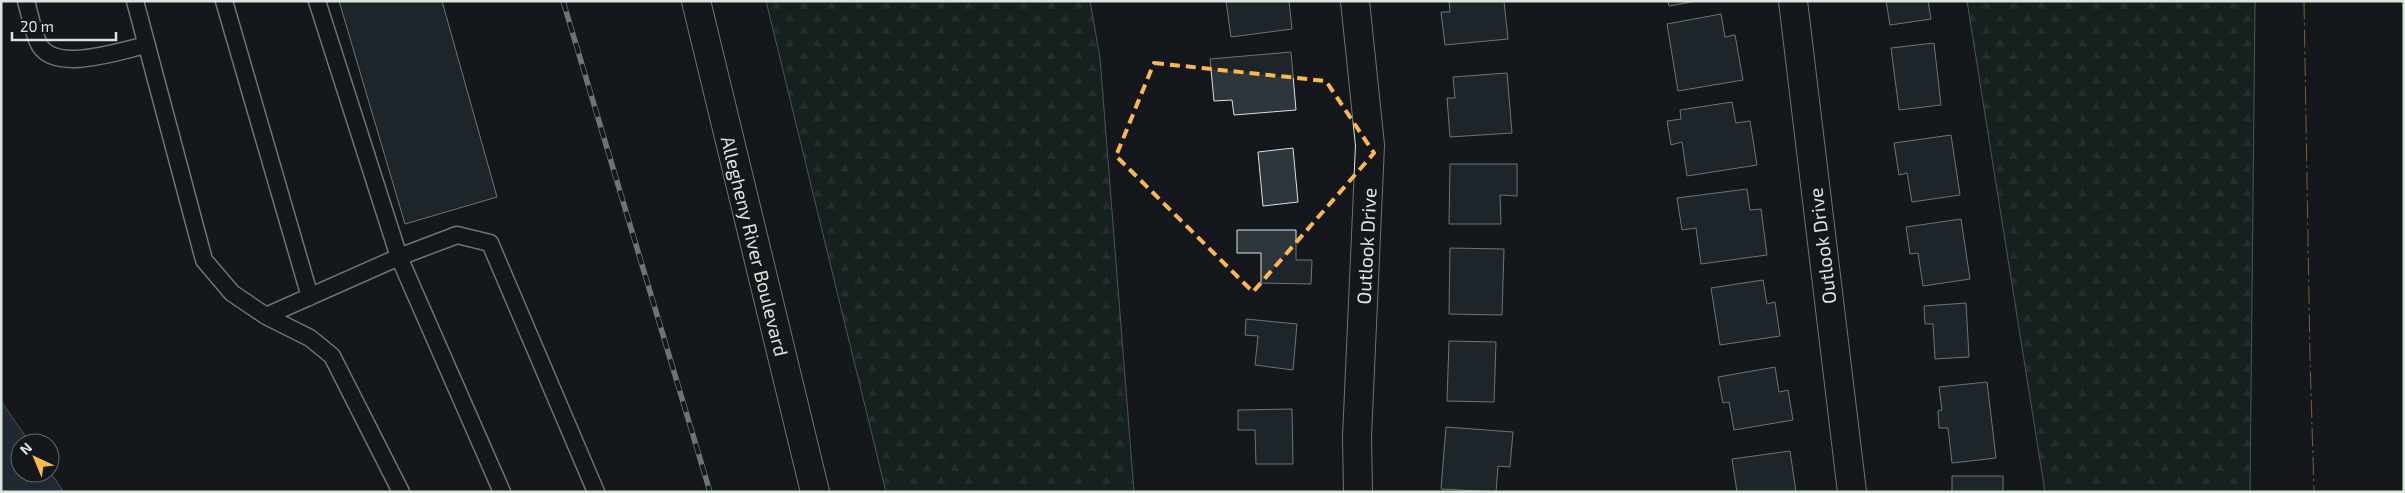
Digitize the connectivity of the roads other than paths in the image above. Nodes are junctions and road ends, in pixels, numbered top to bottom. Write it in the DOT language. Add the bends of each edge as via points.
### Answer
graph roads {
  1 [pos="26,1"];
  2 [pos="135,1"];
  3 [pos="224,1"];
  4 [pos="317,1"];
  5 [pos="696,1"];
  6 [pos="1355,1"];
  7 [pos="1793,1"];
  8 [pos="147,45"];
  9 [pos="399,257"];
  10 [pos="310,297"];
  11 [pos="266,316"];
  12 [pos="401,492"];
  13 [pos="502,492"];
  14 [pos="596,492"];
  15 [pos="815,492"];
  16 [pos="1358,492"];
  17 [pos="1852,492"];
  1 -- 8 [label="lane" via="40,46 54,57 73,60"];
  2 -- 8 [label="lane"];
  3 -- 10 [label="lane"];
  4 -- 9 [label="lane"];
  5 -- 15 [label="street, Allegheny River Boulevard"];
  6 -- 16 [label="street, Outlook Drive" via="1370,145 1357,437"];
  7 -- 17 [label="street, Outlook Drive"];
  8 -- 11 [label="lane" via="204,260 232,293"];
  9 -- 10 [label="lane"];
  9 -- 13 [label="lane"];
  9 -- 14 [label="lane" via="457,235 490,243"];
  10 -- 11 [label="lane"];
  11 -- 12 [label="lane" via="310,338 332,356"];
}
